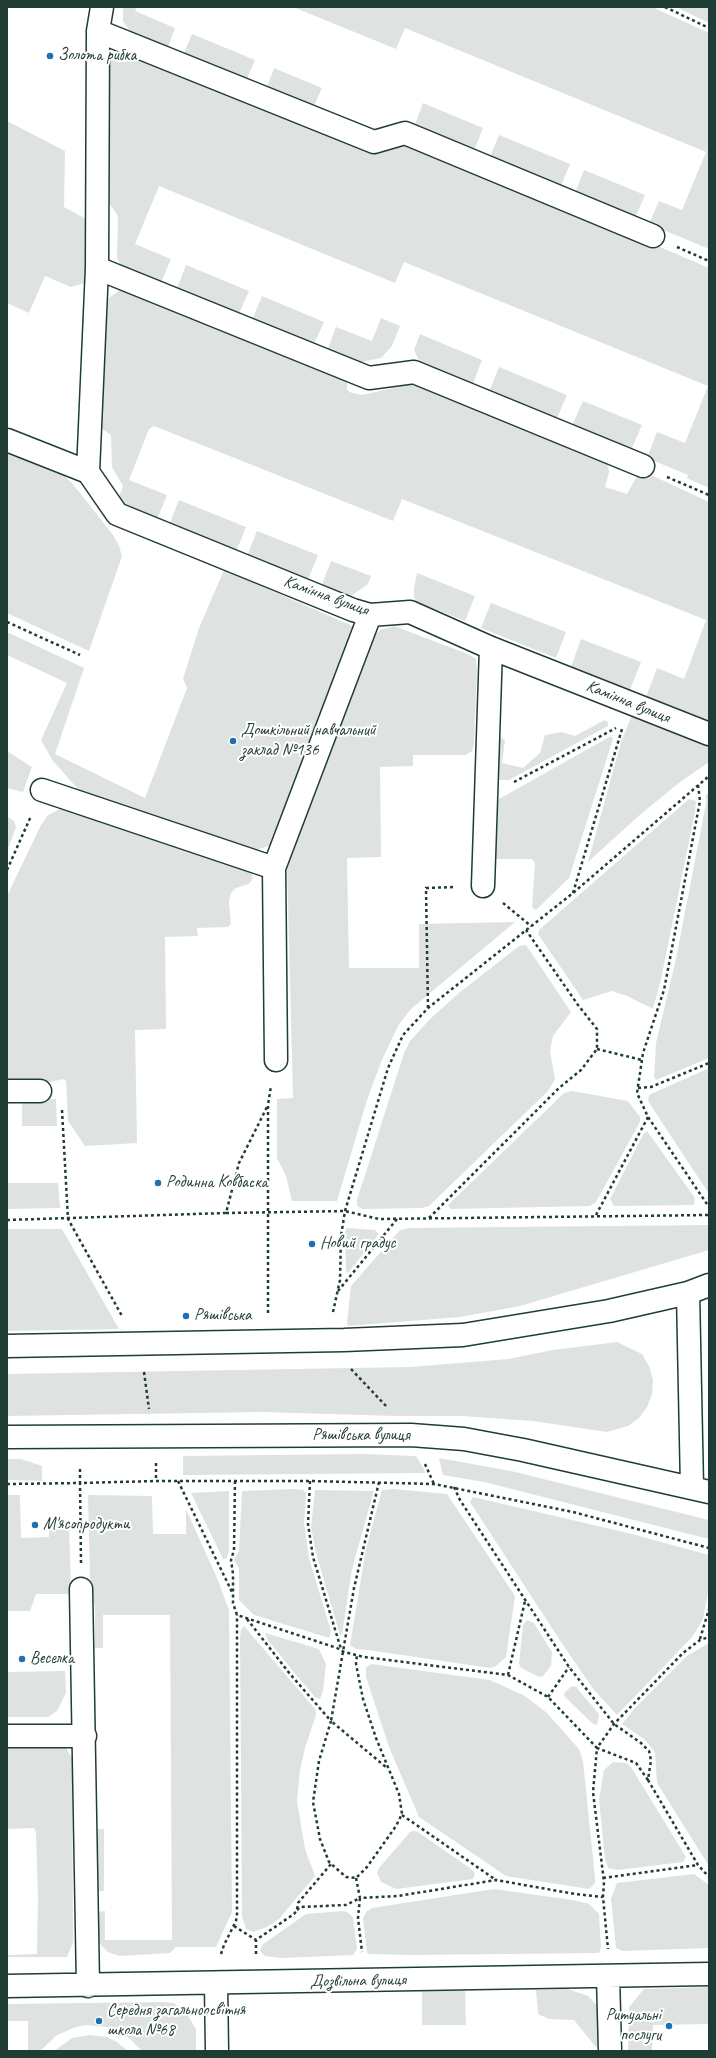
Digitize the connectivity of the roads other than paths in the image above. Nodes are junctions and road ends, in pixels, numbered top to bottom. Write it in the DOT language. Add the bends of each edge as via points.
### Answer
graph roads {
  1 [pos="102,7"];
  2 [pos="98,31"];
  3 [pos="653,236"];
  4 [pos="97,268"];
  5 [pos="7,440"];
  6 [pos="643,466"];
  7 [pos="88,472"];
  8 [pos="370,614"];
  9 [pos="491,648"];
  10 [pos="709,734"];
  11 [pos="42,790"];
  12 [pos="274,868"];
  13 [pos="483,886"];
  14 [pos="276,1060"];
  15 [pos="7,1091"];
  16 [pos="40,1091"];
  17 [pos="709,1286"];
  18 [pos="688,1293"];
  19 [pos="7,1346"];
  20 [pos="7,1437"];
  21 [pos="700,1490"];
  22 [pos="81,1589"];
  23 [pos="7,1736"];
  24 [pos="84,1736"];
  25 [pos="709,1974"];
  26 [pos="608,1976"];
  27 [pos="215,1984"];
  28 [pos="7,1986"];
  29 [pos="88,1986"];
  30 [pos="217,2051"];
  31 [pos="610,2051"];
  1 -- 2 [label="main road"];
  2 -- 3 [label="main road" via="374,142 405,133"];
  2 -- 4 [label="main road"];
  4 -- 6 [label="main road" via="369,378 414,372"];
  4 -- 7 [label="main road"];
  5 -- 7 [label="main road"];
  7 -- 8 [label="main road, Камінна вулиця" via="116,514 353,610"];
  8 -- 9 [label="main road, Камінна вулиця" via="410,612"];
  8 -- 12 [label="main road"];
  9 -- 10 [label="main road, Камінна вулиця"];
  9 -- 13 [label="main road"];
  11 -- 12 [label="main road"];
  12 -- 14 [label="main road"];
  15 -- 16 [label="main road"];
  17 -- 18 [label="main road"];
  18 -- 19 [label="main road" via="609,1311 463,1335 344,1340"];
  18 -- 21 [label="main road"];
  20 -- 21 [label="main road, Ряшівська вулиця" via="411,1435 464,1439"];
  22 -- 24 [label="main road"];
  23 -- 24 [label="main road"];
  24 -- 29 [label="main road"];
  25 -- 26 [label="main road, Дозвільна вулиця"];
  26 -- 27 [label="main road, Дозвільна вулиця"];
  26 -- 31 [label="main road"];
  27 -- 29 [label="main road, Дозвільна вулиця"];
  27 -- 30 [label="main road"];
  28 -- 29 [label="main road, Дозвільна вулиця"];
}
